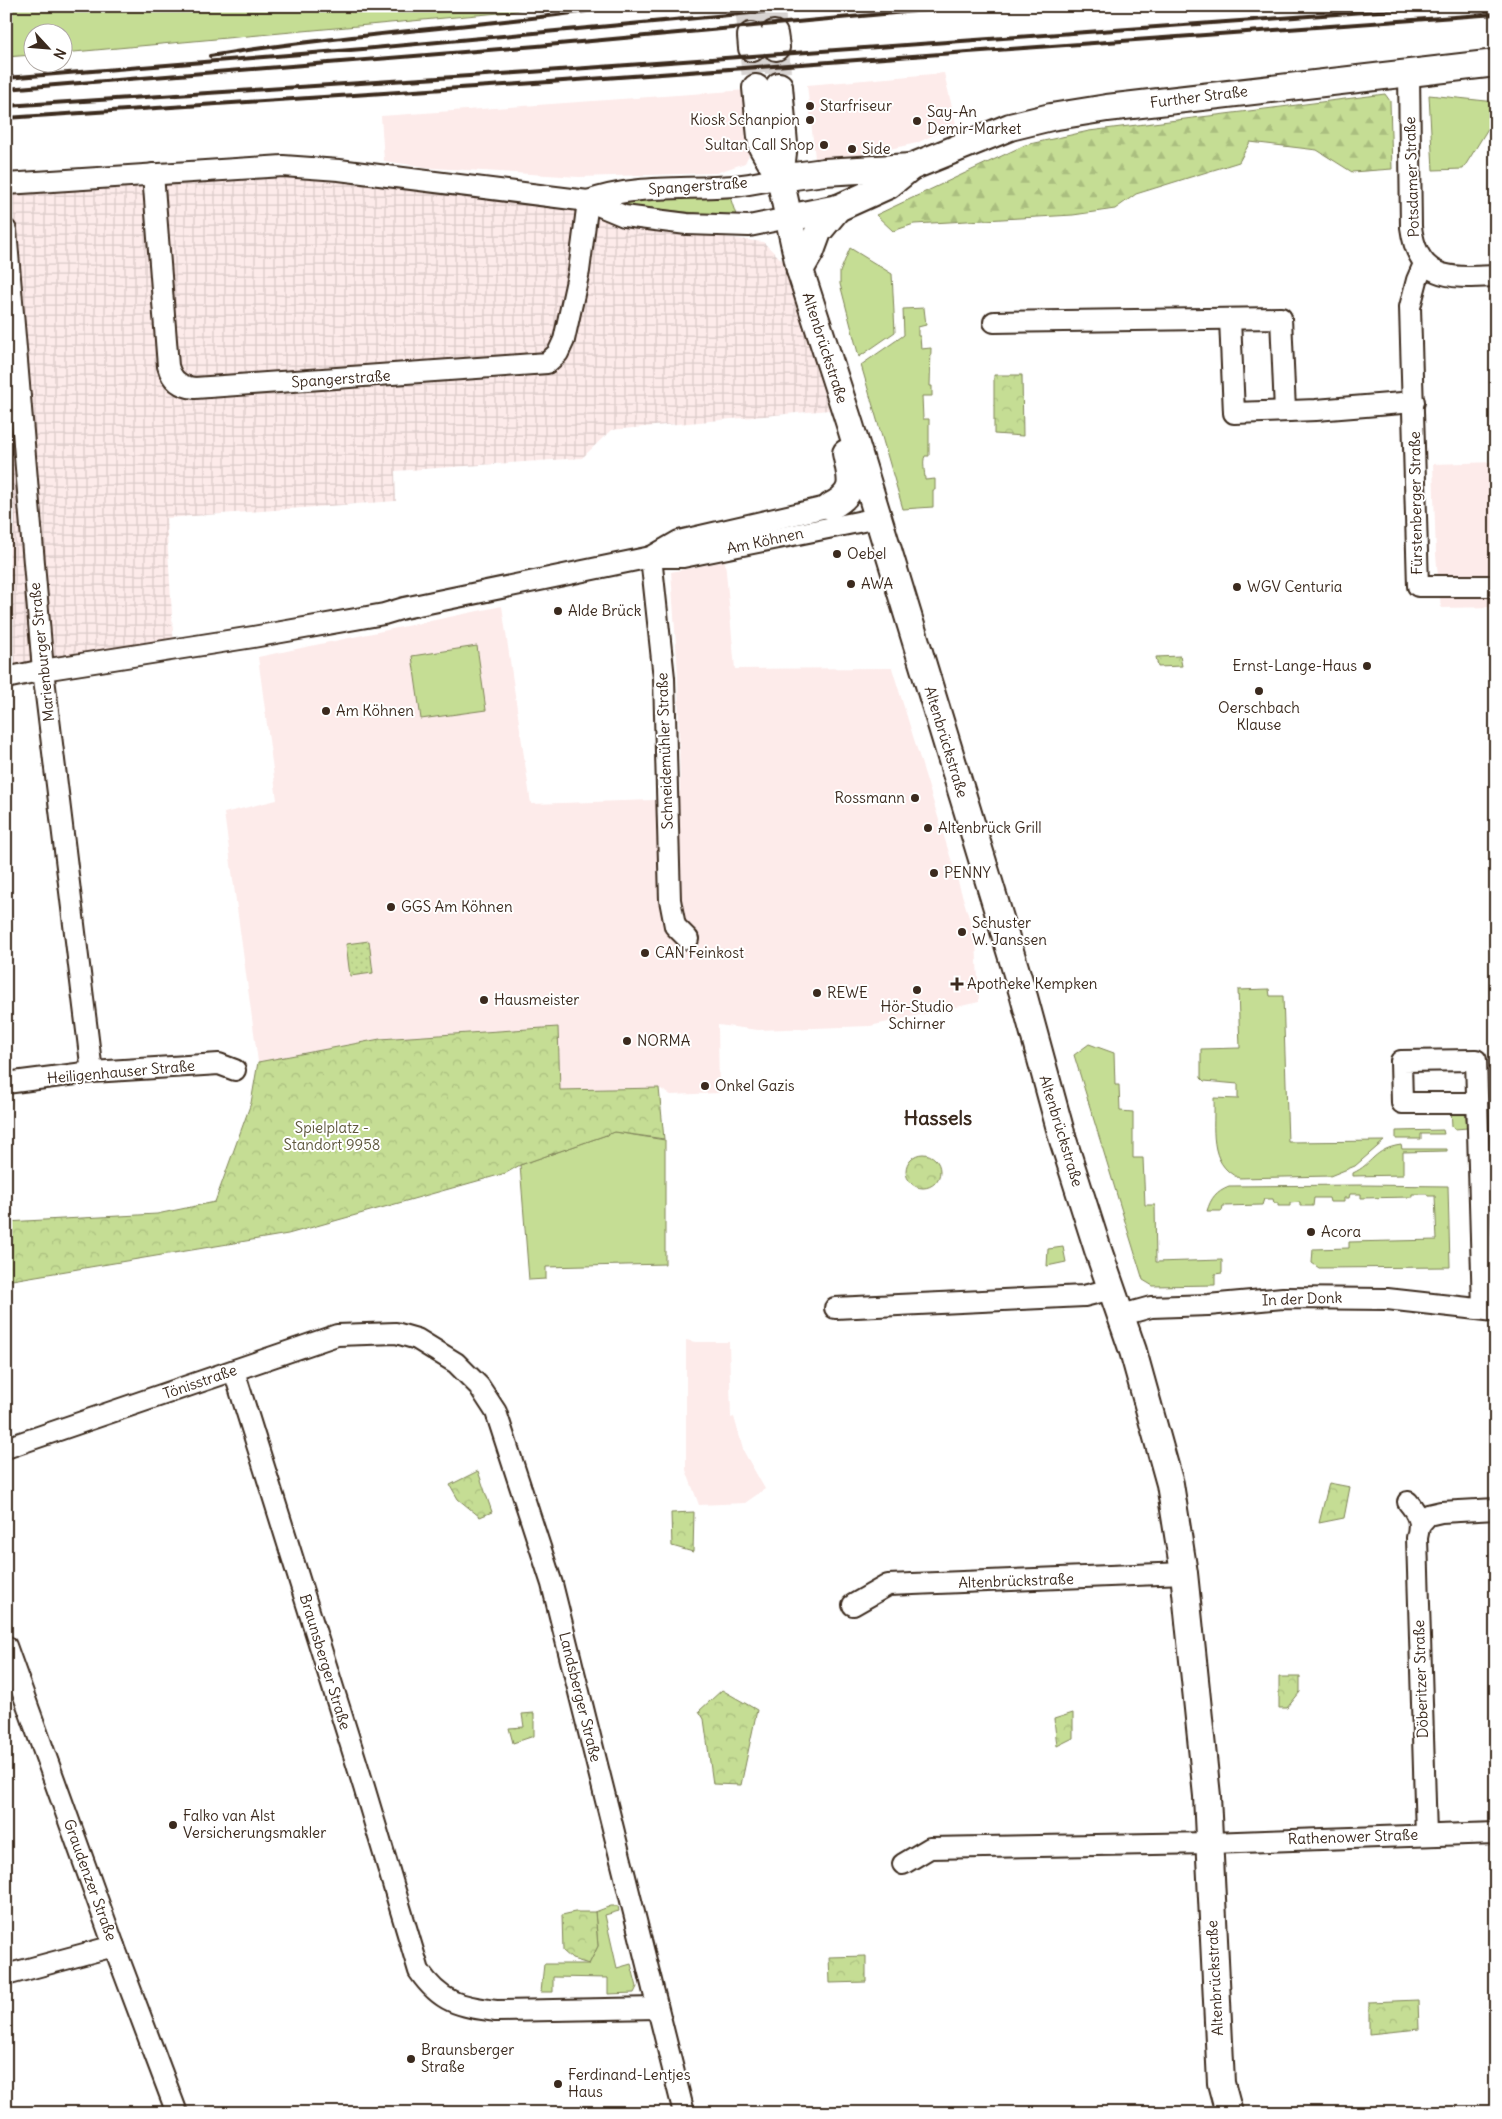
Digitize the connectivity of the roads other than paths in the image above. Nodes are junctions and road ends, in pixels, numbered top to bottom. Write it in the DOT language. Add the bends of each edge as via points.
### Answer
graph roads {
  1 [pos="1496,63"];
  2 [pos="1409,73"];
  3 [pos="768,87"];
  4 [pos="911,167"];
  5 [pos="153,174"];
  6 [pos="780,178"];
  7 [pos="6,184"];
  8 [pos="588,201"];
  9 [pos="838,208"];
  10 [pos="788,218"];
  11 [pos="6,230"];
  12 [pos="1424,264"];
  13 [pos="800,270"];
  14 [pos="1496,276"];
  15 [pos="1230,318"];
  16 [pos="994,322"];
  17 [pos="1414,402"];
  18 [pos="1285,411"];
  19 [pos="850,425"];
  20 [pos="832,506"];
  21 [pos="878,518"];
  22 [pos="651,557"];
  23 [pos="1496,586"];
  24 [pos="43,670"];
  25 [pos="6,678"];
  26 [pos="688,939"];
  27 [pos="235,1070"];
  28 [pos="92,1072"];
  29 [pos="6,1083"];
  30 [pos="1478,1103"];
  31 [pos="1112,1289"];
  32 [pos="835,1308"];
  33 [pos="1490,1310"];
  34 [pos="1122,1315"];
  35 [pos="396,1333"];
  36 [pos="234,1371"];
  37 [pos="6,1448"];
  38 [pos="1408,1502"];
  39 [pos="1496,1509"];
  40 [pos="1420,1524"];
  41 [pos="1184,1573"];
  42 [pos="853,1605"];
  43 [pos="6,1646"];
  44 [pos="1496,1833"];
  45 [pos="1426,1835"];
  46 [pos="1210,1843"];
  47 [pos="903,1864"];
  48 [pos="114,1946"];
  49 [pos="6,1975"];
  50 [pos="657,2008"];
  51 [pos="177,2113"];
  52 [pos="684,2113"];
  53 [pos="1229,2113"];
  1 -- 2 [label="street, Further Straße"];
  2 -- 4 [label="street, Further Straße" via="1051,117 1010,127"];
  2 -- 12 [label="street, Potsdamer Straße" via="1411,227 1415,251"];
  3 -- 6 [label="street, Altenbrückstraße" via="784,144"];
  4 -- 6 [label="street, Further Straße"];
  4 -- 9 [label="street, Further Straße" via="889,185"];
  5 -- 7 [label="street, Spangerstraße"];
  5 -- 8 [label="street, Spangerstraße" via="283,166"];
  5 -- 8 [label="street, Spangerstraße" via="168,366 171,377 187,387 196,388 547,363 558,353 564,340"];
  6 -- 8 [label="street, Spangerstraße" via="734,186 635,190"];
  6 -- 10 [label="street, Altenbrückstraße"];
  8 -- 10 [label="street, Spangerstraße" via="624,216 687,224 749,226"];
  9 -- 10 [label="street, Further Straße"];
  9 -- 13 [label="street" via="818,232"];
  10 -- 13 [label="street, Altenbrückstraße"];
  11 -- 24 [label="street, Marienburger Straße"];
  12 -- 14 [label="street" via="1448,275"];
  12 -- 17 [label="street, Fürstenberger Straße" via="1416,280 1410,307"];
  13 -- 19 [label="street, Altenbrückstraße"];
  15 -- 16 [label="street"];
  15 -- 18 [label="street" via="1281,318"];
  15 -- 18 [label="street" via="1234,413"];
  17 -- 18 [label="street"];
  17 -- 23 [label="street, Fürstenberger Straße" via="1418,586"];
  19 -- 20 [label="street, Altenbrückstraße" via="846,452 851,483 849,493"];
  19 -- 21 [label="street, Altenbrückstraße"];
  20 -- 22 [label="street, Am Köhnen" via="679,542"];
  21 -- 22 [label="street, Am Köhnen" via="683,557"];
  21 -- 31 [label="street, Altenbrückstraße" via="1024,997 1063,1140"];
  22 -- 24 [label="street, Am Köhnen" via="384,614"];
  22 -- 26 [label="street, Schneidemühler Straße" via="664,678 670,900 675,926"];
  24 -- 25 [label="street, Am Köhnen"];
  24 -- 28 [label="street, Marienburger Straße"];
  27 -- 28 [label="street, Heiligenhauser Straße" via="219,1064"];
  28 -- 29 [label="street, Heiligenhauser Straße"];
  30 -- 33 [label="street, In der Donk"];
  31 -- 32 [label="street" via="1084,1296"];
  31 -- 34 [label="street, Altenbrückstraße"];
  33 -- 34 [label="street, In der Donk" via="1387,1299 1284,1298 1150,1307"];
  34 -- 41 [label="street, Altenbrückstraße" via="1170,1484"];
  35 -- 36 [label="street, Tönisstraße" via="337,1335"];
  35 -- 50 [label="street, Landsberger Straße" via="417,1339 456,1363 479,1386 496,1412 552,1584"];
  36 -- 37 [label="street, Tönisstraße"];
  36 -- 50 [label="street, Braunsberger Straße" via="419,1971 431,1989 450,2002 473,2008 496,2011"];
  38 -- 40 [label="street" via="1417,1513"];
  39 -- 40 [label="street" via="1441,1512 1428,1515"];
  40 -- 45 [label="street, Döberitzer Straße" via="1417,1538"];
  41 -- 42 [label="street, Altenbrückstraße" via="888,1585"];
  41 -- 46 [label="street, Altenbrückstraße"];
  43 -- 48 [label="street, Graudenzer Straße"];
  44 -- 45 [label="street, Rathenower Straße"];
  45 -- 46 [label="street, Rathenower Straße"];
  46 -- 47 [label="street" via="930,1848"];
  46 -- 53 [label="street, Altenbrückstraße" via="1221,2083"];
  48 -- 49 [label="street"];
  48 -- 51 [label="street, Graudenzer Straße"];
  50 -- 52 [label="street, Landsberger Straße"];
}
